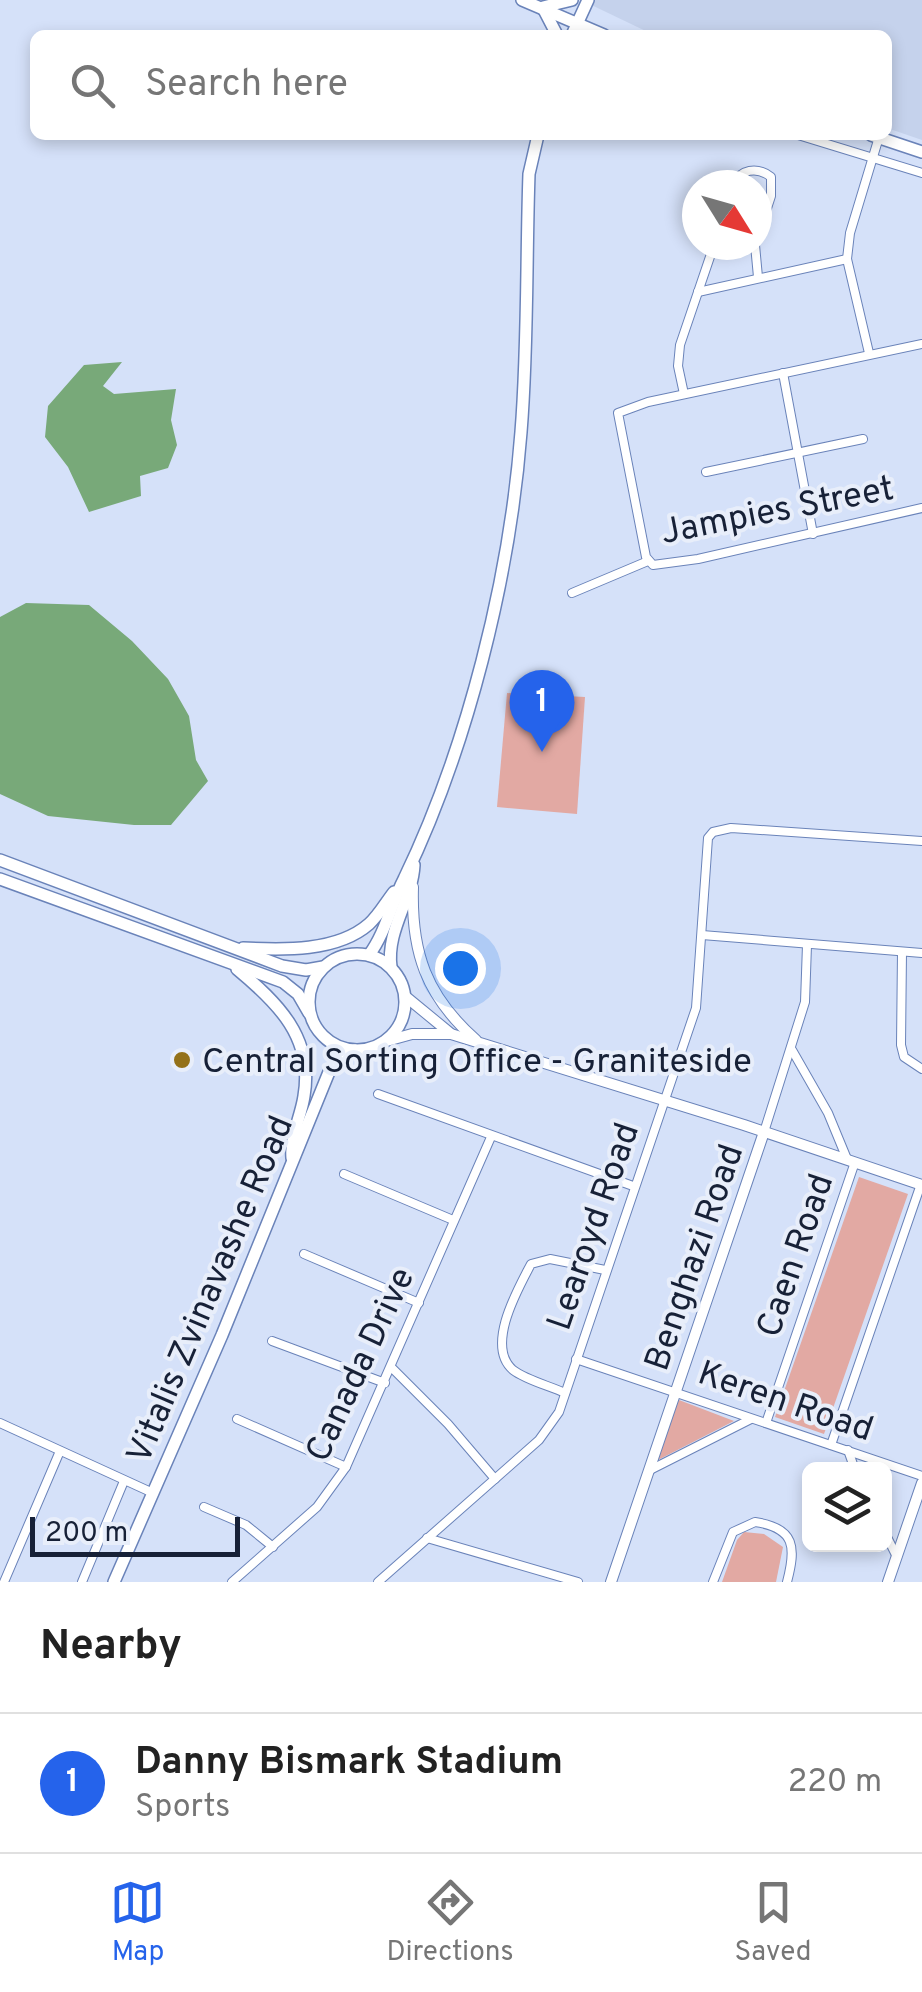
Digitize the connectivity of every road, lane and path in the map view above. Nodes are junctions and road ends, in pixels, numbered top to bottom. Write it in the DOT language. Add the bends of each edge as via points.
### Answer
graph roads {
  1 [pos="522,0"];
  2 [pos="572,0"];
  3 [pos="588,0"];
  4 [pos="542,7"];
  5 [pos="574,29"];
  6 [pos="554,30"];
  7 [pos="538,140"];
  8 [pos="815,140"];
  9 [pos="874,140"];
  10 [pos="887,140"];
  11 [pos="922,152"];
  12 [pos="872,157"];
  13 [pos="922,173"];
  14 [pos="847,258"];
  15 [pos="709,260"];
  16 [pos="757,260"];
  17 [pos="758,276"];
  18 [pos="698,292"];
  19 [pos="922,344"];
  20 [pos="868,353"];
  21 [pos="783,374"];
  22 [pos="684,394"];
  23 [pos="863,439"];
  24 [pos="798,453"];
  25 [pos="706,472"];
  26 [pos="922,508"];
  27 [pos="814,534"];
  28 [pos="647,559"];
  29 [pos="572,594"];
  30 [pos="922,841"];
  31 [pos="0,860"];
  32 [pos="0,879"];
  33 [pos="409,879"];
  34 [pos="702,935"];
  35 [pos="807,946"];
  36 [pos="229,947"];
  37 [pos="902,952"];
  38 [pos="369,954"];
  39 [pos="922,954"];
  40 [pos="231,964"];
  41 [pos="390,967"];
  42 [pos="323,968"];
  43 [pos="405,996"];
  44 [pos="310,1013"];
  45 [pos="451,1034"];
  46 [pos="326,1040"];
  47 [pos="383,1042"];
  48 [pos="478,1042"];
  49 [pos="354,1050"];
  50 [pos="792,1050"];
  51 [pos="922,1070"];
  52 [pos="330,1072"];
  53 [pos="378,1094"];
  54 [pos="664,1100"];
  55 [pos="764,1132"];
  56 [pos="491,1137"];
  57 [pos="851,1160"];
  58 [pos="292,1162"];
  59 [pos="344,1174"];
  60 [pos="921,1184"];
  61 [pos="634,1186"];
  62 [pos="453,1220"];
  63 [pos="304,1254"];
  64 [pos="605,1270"];
  65 [pos="418,1302"];
  66 [pos="272,1341"];
  67 [pos="576,1359"];
  68 [pos="391,1367"];
  69 [pos="385,1384"];
  70 [pos="565,1392"];
  71 [pos="676,1392"];
  72 [pos="236,1419"];
  73 [pos="752,1419"];
  74 [pos="0,1423"];
  75 [pos="766,1423"];
  76 [pos="832,1445"];
  77 [pos="848,1450"];
  78 [pos="60,1452"];
  79 [pos="852,1462"];
  80 [pos="346,1467"];
  81 [pos="650,1470"];
  82 [pos="495,1479"];
  83 [pos="124,1480"];
  84 [pos="922,1480"];
  85 [pos="153,1493"];
  86 [pos="204,1507"];
  87 [pos="427,1538"];
  88 [pos="273,1546"];
  89 [pos="892,1547"];
  90 [pos="897,1557"];
  91 [pos="4,1582"];
  92 [pos="82,1582"];
  93 [pos="114,1582"];
  94 [pos="232,1582"];
  95 [pos="378,1582"];
  96 [pos="578,1582"];
  97 [pos="611,1582"];
  98 [pos="713,1582"];
  99 [pos="786,1582"];
  100 [pos="888,1582"];
  1 -- 4 [label="main road"];
  2 -- 4 [label="main road"];
  3 -- 5 [label="main road"];
  4 -- 5 [label="main road"];
  4 -- 6 [label="main road"];
  7 -- 33 [label="main road" via="529,174 521,432 494,609 467,714"];
  8 -- 12 [label="street"];
  9 -- 12 [label="street"];
  10 -- 11 [label="main road"];
  12 -- 13 [label="street"];
  12 -- 14 [label="street"];
  14 -- 17 [label="street"];
  14 -- 20 [label="street"];
  15 -- 18 [label="street"];
  16 -- 17 [label="street"];
  17 -- 18 [label="street"];
  18 -- 22 [label="street" via="680,345"];
  19 -- 20 [label="street"];
  20 -- 21 [label="street"];
  21 -- 22 [label="street"];
  21 -- 24 [label="street"];
  22 -- 28 [label="street" via="618,413"];
  23 -- 24 [label="street"];
  24 -- 25 [label="street"];
  24 -- 27 [label="street"];
  26 -- 27 [label="street, Jampies Street"];
  27 -- 28 [label="street, Jampies Street" via="698,560 656,565"];
  28 -- 29 [label="street"];
  30 -- 34 [label="street, Learoyd Road" via="713,832"];
  31 -- 36 [label="main road"];
  32 -- 40 [label="main road"];
  33 -- 36 [label="main road" via="358,932 289,949"];
  33 -- 38 [label="main road"];
  33 -- 41 [label="main road" via="388,947"];
  33 -- 48 [label="street" via="420,960 442,1004"];
  34 -- 35 [label="street"];
  34 -- 54 [label="street, Learoyd Road" via="696,1008"];
  35 -- 37 [label="street"];
  35 -- 50 [label="street, Benghazi Road" via="806,1002"];
  36 -- 42 [label="main road" via="282,966"];
  37 -- 39 [label="street"];
  37 -- 51 [label="street" via="901,1045 904,1057"];
  38 -- 41 [label="main road"];
  38 -- 42 [label="main road" via="344,955"];
  40 -- 44 [label="main road" via="283,982"];
  40 -- 58 [label="main road" via="276,1002 302,1048 305,1092"];
  41 -- 43 [label="main road"];
  42 -- 44 [label="main road" via="310,988"];
  43 -- 45 [label="street"];
  43 -- 47 [label="main road" via="401,1022"];
  44 -- 46 [label="main road"];
  45 -- 47 [label="street"];
  45 -- 48 [label="street"];
  46 -- 49 [label="main road"];
  46 -- 52 [label="main road"];
  47 -- 49 [label="main road"];
  48 -- 54 [label="street"];
  49 -- 52 [label="main road, Vitalis Zvinavashe Road"];
  50 -- 55 [label="street, Benghazi Road"];
  50 -- 57 [label="street"];
  52 -- 58 [label="main road, Vitalis Zvinavashe Road"];
  53 -- 56 [label="street"];
  54 -- 55 [label="street"];
  54 -- 61 [label="street, Learoyd Road"];
  55 -- 57 [label="street"];
  55 -- 71 [label="street, Benghazi Road"];
  56 -- 61 [label="street"];
  56 -- 62 [label="street, Canada Drive"];
  57 -- 60 [label="street"];
  57 -- 75 [label="street, Caen Road"];
  58 -- 85 [label="main road, Vitalis Zvinavashe Road"];
  59 -- 62 [label="street"];
  60 -- 76 [label="street"];
  61 -- 64 [label="street, Learoyd Road"];
  62 -- 65 [label="street, Canada Drive"];
  63 -- 65 [label="street"];
  64 -- 67 [label="street, Learoyd Road"];
  64 -- 70 [label="street" via="550,1259 530,1264 510,1303 505,1359 514,1370"];
  65 -- 68 [label="street, Canada Drive"];
  66 -- 69 [label="street"];
  67 -- 70 [label="street, Learoyd Road"];
  67 -- 71 [label="street, Keren Road"];
  68 -- 69 [label="street, Canada Drive"];
  68 -- 82 [label="street"];
  69 -- 80 [label="street, Canada Drive"];
  70 -- 82 [label="street, Learoyd Road" via="550,1428"];
  71 -- 73 [label="street, Keren Road"];
  71 -- 81 [label="street, Benghazi Road"];
  72 -- 80 [label="street"];
  73 -- 75 [label="street, Keren Road"];
  73 -- 81 [label="street"];
  74 -- 78 [label="street"];
  75 -- 76 [label="street, Keren Road"];
  76 -- 77 [label="street, Keren Road"];
  77 -- 79 [label="street"];
  77 -- 84 [label="street, Keren Road"];
  78 -- 83 [label="street"];
  78 -- 91 [label="street"];
  80 -- 88 [label="street, Canada Drive" via="317,1507"];
  81 -- 97 [label="street, Benghazi Road"];
  82 -- 87 [label="street, Learoyd Road"];
  83 -- 85 [label="street"];
  83 -- 92 [label="street"];
  84 -- 90 [label="street"];
  85 -- 93 [label="main road, Vitalis Zvinavashe Road"];
  86 -- 88 [label="street"];
  87 -- 95 [label="street, Learoyd Road"];
  87 -- 96 [label="street"];
  88 -- 94 [label="street, Canada Drive"];
  89 -- 90 [label="street"];
  90 -- 100 [label="street"];
  98 -- 99 [label="street" via="734,1532 755,1522 783,1531 790,1541 794,1553"];
}
